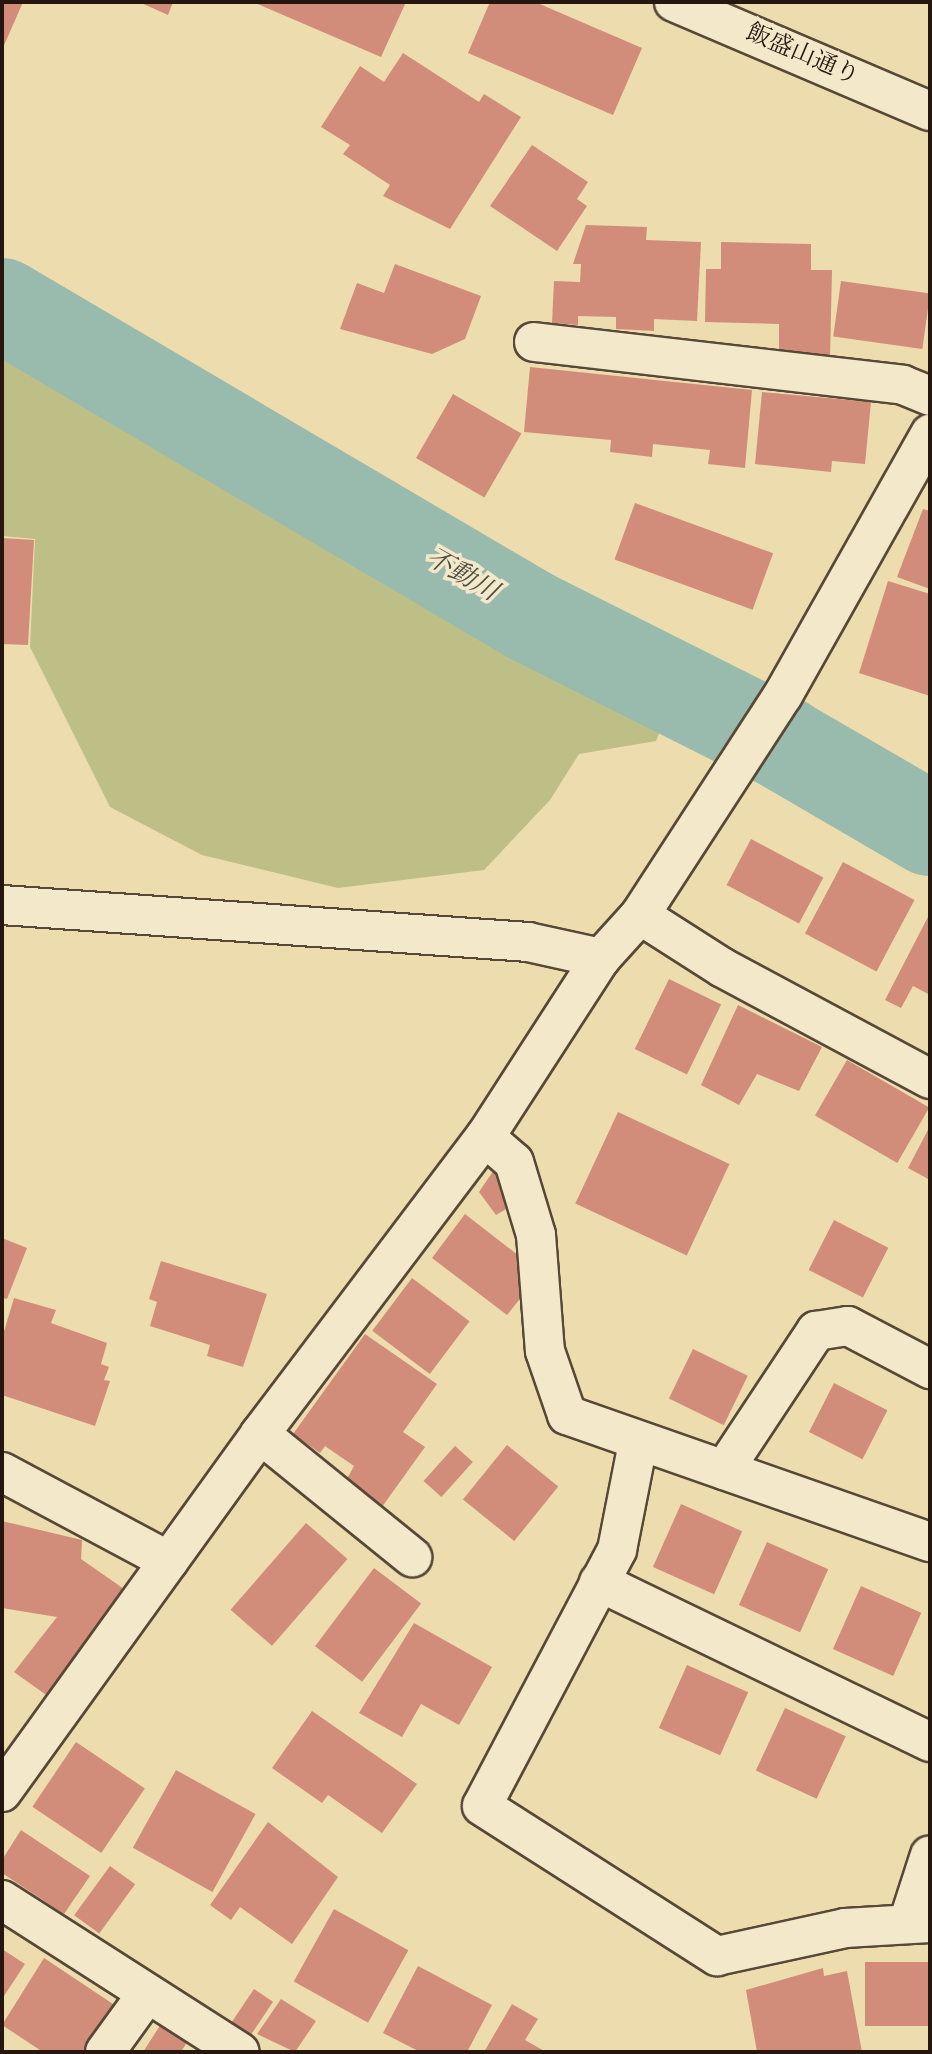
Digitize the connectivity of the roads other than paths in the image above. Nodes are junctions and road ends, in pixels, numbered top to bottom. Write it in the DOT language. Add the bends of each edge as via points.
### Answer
graph roads {
  1 [pos="674,2"];
  2 [pos="930,111"];
  3 [pos="534,342"];
  4 [pos="930,396"];
  5 [pos="930,434"];
  6 [pos="2,905"];
  7 [pos="640,915"];
  8 [pos="601,958"];
  9 [pos="930,1079"];
  10 [pos="485,1137"];
  11 [pos="930,1369"];
  12 [pos="260,1434"];
  13 [pos="638,1443"];
  14 [pos="724,1470"];
  15 [pos="2,1472"];
  16 [pos="930,1542"];
  17 [pos="412,1557"];
  18 [pos="169,1561"];
  19 [pos="599,1581"];
  20 [pos="930,1742"];
  21 [pos="2,1792"];
  22 [pos="930,1855"];
  23 [pos="2,1900"];
  24 [pos="919,1923"];
  25 [pos="148,1994"];
  26 [pos="105,2052"];
  27 [pos="240,2052"];
  1 -- 2 [label="street, 飯盛山通り"];
  3 -- 4 [label="street" via="903,385"];
  5 -- 7 [label="street" via="783,695"];
  6 -- 8 [label="street" via="528,943"];
  7 -- 8 [label="street"];
  7 -- 9 [label="street" via="723,968"];
  8 -- 10 [label="street"];
  10 -- 12 [label="street"];
  10 -- 13 [label="street" via="514,1161 536,1235 545,1351 567,1415"];
  11 -- 14 [label="street" via="848,1326 816,1331"];
  12 -- 17 [label="street"];
  12 -- 18 [label="street"];
  13 -- 14 [label="street"];
  13 -- 19 [label="street" via="630,1506"];
  14 -- 16 [label="street"];
  15 -- 18 [label="street"];
  18 -- 21 [label="street"];
  19 -- 20 [label="street"];
  19 -- 24 [label="street" via="482,1806 717,1956 845,1928"];
  22 -- 24 [label="street"];
  23 -- 25 [label="street"];
  25 -- 26 [label="street"];
  25 -- 27 [label="street"];
}
